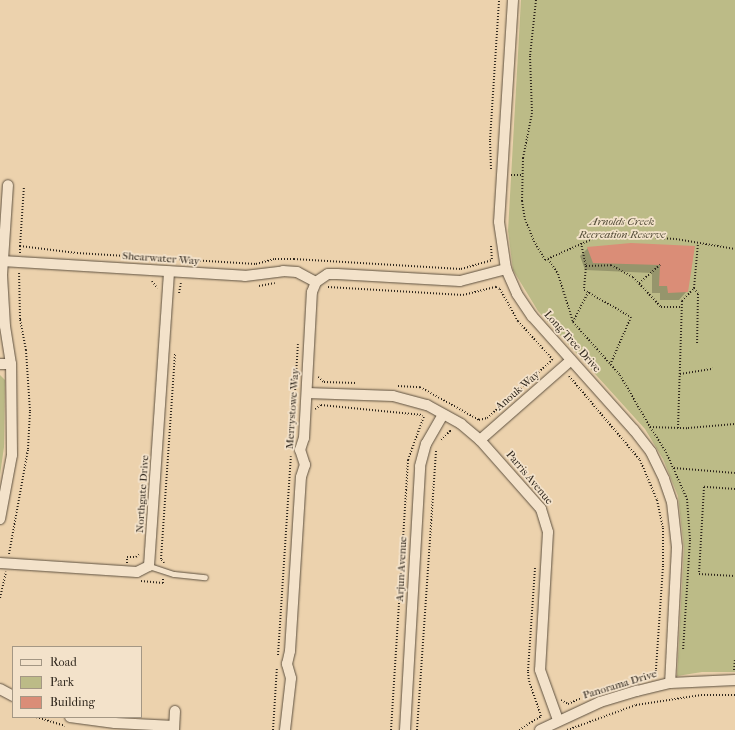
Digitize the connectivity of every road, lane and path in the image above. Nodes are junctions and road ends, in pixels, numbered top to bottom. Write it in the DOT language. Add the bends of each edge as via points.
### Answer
graph roads {
  1 [pos="513,0"];
  2 [pos="536,0"];
  3 [pos="8,185"];
  4 [pos="24,186"];
  5 [pos="581,243"];
  6 [pos="698,243"];
  7 [pos="20,246"];
  8 [pos="735,249"];
  9 [pos="147,257"];
  10 [pos="548,259"];
  11 [pos="2,261"];
  12 [pos="586,266"];
  13 [pos="660,266"];
  14 [pos="506,269"];
  15 [pos="145,270"];
  16 [pos="169,272"];
  17 [pos="185,281"];
  18 [pos="283,282"];
  19 [pos="316,282"];
  20 [pos="639,283"];
  21 [pos="257,286"];
  22 [pos="694,288"];
  23 [pos="158,289"];
  24 [pos="323,290"];
  25 [pos="588,292"];
  26 [pos="178,298"];
  27 [pos="682,307"];
  28 [pos="572,322"];
  29 [pos="697,344"];
  30 [pos="175,351"];
  31 [pos="552,360"];
  32 [pos="571,360"];
  33 [pos="0,364"];
  34 [pos="11,364"];
  35 [pos="610,365"];
  36 [pos="713,369"];
  37 [pos="565,372"];
  38 [pos="316,373"];
  39 [pos="680,374"];
  40 [pos="563,381"];
  41 [pos="362,384"];
  42 [pos="391,386"];
  43 [pos="307,393"];
  44 [pos="315,413"];
  45 [pos="443,414"];
  46 [pos="735,424"];
  47 [pos="678,428"];
  48 [pos="455,432"];
  49 [pos="480,440"];
  50 [pos="438,444"];
  51 [pos="436,448"];
  52 [pos="674,468"];
  53 [pos="735,473"];
  54 [pos="735,489"];
  55 [pos="0,519"];
  56 [pos="141,549"];
  57 [pos="0,563"];
  58 [pos="535,564"];
  59 [pos="149,566"];
  60 [pos="126,571"];
  61 [pos="164,571"];
  62 [pos="6,572"];
  63 [pos="14,573"];
  64 [pos="735,576"];
  65 [pos="205,577"];
  66 [pos="158,582"];
  67 [pos="650,678"];
  68 [pos="735,680"];
  69 [pos="670,683"];
  70 [pos="0,689"];
  71 [pos="12,695"];
  72 [pos="557,695"];
  73 [pos="735,695"];
  74 [pos="589,696"];
  75 [pos="175,711"];
  76 [pos="78,718"];
  77 [pos="558,720"];
  78 [pos="174,728"];
  79 [pos="285,730"];
  80 [pos="391,730"];
  81 [pos="405,730"];
  82 [pos="416,730"];
  83 [pos="519,730"];
  84 [pos="540,730"];
  85 [pos="567,730"];
  1 -- 14 [label="street, Long Tree Drive" via="499,222"];
  2 -- 10 [label="path" via="530,56 532,113 523,158 522,201 525,219 534,241 545,260"];
  3 -- 11 [label="street"];
  4 -- 7 [label="path"];
  5 -- 6 [label="path" via="597,237 622,236"];
  5 -- 10 [label="path"];
  5 -- 12 [label="path"];
  6 -- 8 [label="path"];
  6 -- 22 [label="path"];
  9 -- 15 [label="path"];
  10 -- 28 [label="path" via="558,274"];
  11 -- 15 [label="street, Shearwater Way"];
  11 -- 34 [label="street" via="4,312"];
  12 -- 20 [label="path" via="611,265"];
  12 -- 25 [label="path" via="584,290"];
  13 -- 20 [label="path"];
  14 -- 19 [label="street" via="460,281 328,274"];
  14 -- 32 [label="street, Long Tree Drive" via="517,294 532,316"];
  15 -- 16 [label="street, Shearwater Way"];
  15 -- 23 [label="path" via="145,279 153,281"];
  16 -- 19 [label="street, Shearwater Way" via="245,276 283,271 297,272"];
  16 -- 59 [label="street, Northgate Drive"];
  17 -- 26 [label="path" via="180,284"];
  18 -- 21 [label="path"];
  19 -- 43 [label="street, Merrystowe Way" via="312,292"];
  20 -- 27 [label="path" via="661,307"];
  22 -- 27 [label="path" via="682,301"];
  22 -- 29 [label="path" via="698,294"];
  24 -- 31 [label="path" via="337,286 464,295 500,288 518,321"];
  25 -- 28 [label="path"];
  25 -- 35 [label="path" via="631,317"];
  27 -- 39 [label="path"];
  28 -- 35 [label="path"];
  30 -- 61 [label="path" via="161,560 164,562"];
  31 -- 37 [label="path"];
  31 -- 42 [label="path" via="487,418 480,420 420,388"];
  32 -- 37 [label="street, Anouk Way"];
  32 -- 69 [label="street, Long Tree Drive" via="651,452 672,502 677,547"];
  33 -- 34 [label="street"];
  34 -- 55 [label="street" via="12,456"];
  35 -- 47 [label="path" via="628,388 650,427"];
  36 -- 39 [label="path"];
  37 -- 40 [label="path"];
  37 -- 49 [label="street, Anouk Way"];
  37 -- 67 [label="path" via="640,460 657,500 663,528 663,566 656,670"];
  38 -- 41 [label="path" via="324,382"];
  39 -- 47 [label="path"];
  43 -- 45 [label="street, Parris Avenue" via="393,396 427,405"];
  43 -- 79 [label="street, Merrystowe Way" via="300,450 305,465 301,478 290,651 287,664 291,678"];
  44 -- 80 [label="path" via="316,408 321,405 424,416 408,460"];
  45 -- 49 [label="street, Parris Avenue"];
  45 -- 81 [label="street, Arjun Avenue" via="426,444 420,466"];
  46 -- 47 [label="path"];
  48 -- 50 [label="path" via="450,431"];
  49 -- 77 [label="street, Parris Avenue" via="541,509 547,521 540,670"];
  51 -- 82 [label="path"];
  52 -- 53 [label="path"];
  54 -- 64 [label="path" via="704,487 699,574"];
  56 -- 60 [label="path" via="136,557 127,557"];
  57 -- 60 [label="street"];
  58 -- 83 [label="path" via="528,672 530,686 541,716"];
  59 -- 60 [label="street" via="137,572"];
  59 -- 61 [label="lane"];
  61 -- 65 [label="lane"];
  61 -- 66 [label="path" via="163,583"];
  62 -- 63 [label="path"];
  68 -- 69 [label="street, Panorama Drive"];
  69 -- 77 [label="street, Panorama Drive" via="600,702"];
  70 -- 71 [label="street"];
  72 -- 74 [label="path" via="568,704"];
  73 -- 85 [label="path" via="695,696 636,705"];
  75 -- 78 [label="street"];
  76 -- 78 [label="street"];
  77 -- 84 [label="street, Panorama Drive"];
}
